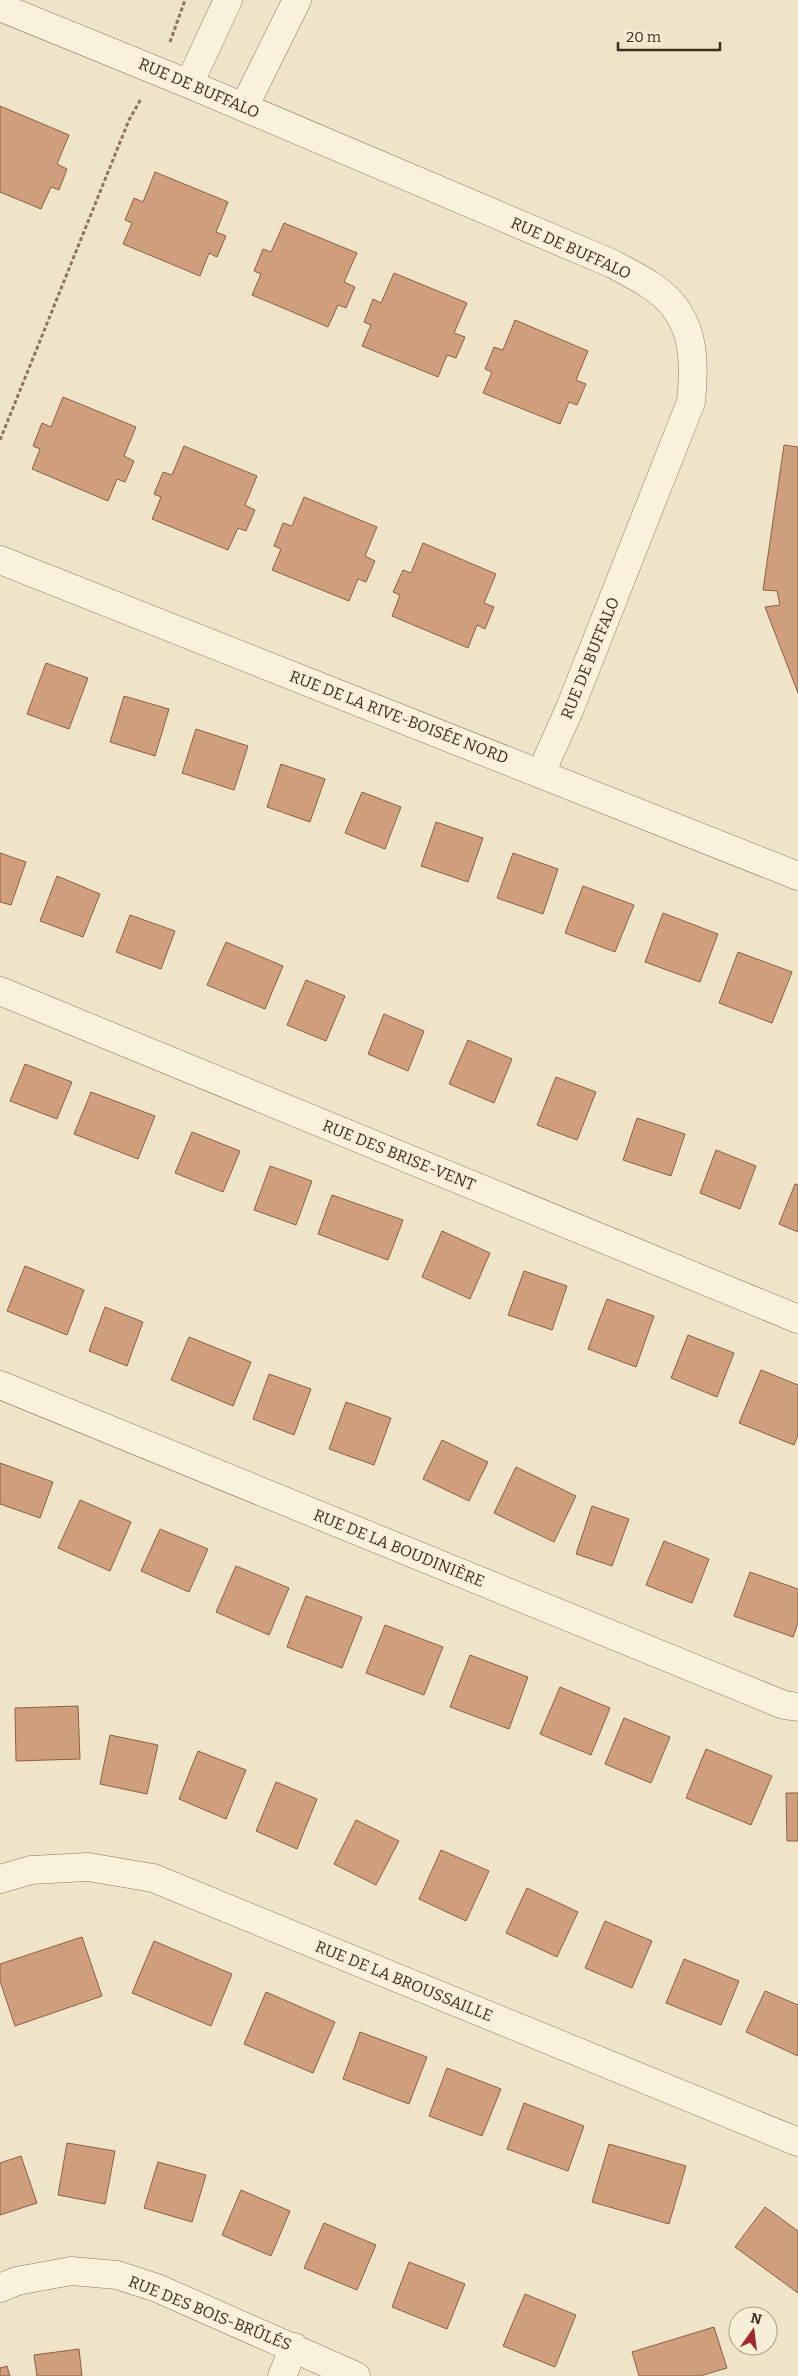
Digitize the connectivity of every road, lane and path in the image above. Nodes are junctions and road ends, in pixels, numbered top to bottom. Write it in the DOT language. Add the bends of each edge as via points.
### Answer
graph roads {
  1 [pos="185,0"];
  2 [pos="228,0"];
  3 [pos="297,0"];
  4 [pos="0,7"];
  5 [pos="161,63"];
  6 [pos="189,84"];
  7 [pos="244,107"];
  8 [pos="0,440"];
  9 [pos="1,563"];
  10 [pos="542,773"];
  11 [pos="798,876"];
  12 [pos="0,992"];
  13 [pos="798,1319"];
  14 [pos="0,1385"];
  15 [pos="798,1708"];
  16 [pos="0,1879"];
  17 [pos="798,2142"];
  18 [pos="0,2288"];
  19 [pos="294,2348"];
  20 [pos="282,2376"];
  21 [pos="356,2376"];
  1 -- 5 [label="path"];
  2 -- 6 [label="street"];
  3 -- 7 [label="street"];
  4 -- 5 [label="street, RUE DE BUFFALO"];
  5 -- 6 [label="street, RUE DE BUFFALO"];
  5 -- 8 [label="path" via="129,120"];
  6 -- 7 [label="street, RUE DE BUFFALO"];
  7 -- 10 [label="street, RUE DE BUFFALO" via="613,264 652,286 668,300 690,335 694,369 691,402"];
  9 -- 10 [label="street, RUE DE LA RIVE-BOISÉE NORD"];
  10 -- 11 [label="street, RUE DE LA RIVE-BOISÉE NORD"];
  12 -- 13 [label="street, RUE DES BRISE-VENT"];
  14 -- 15 [label="street, RUE DE LA BOUDINIÈRE"];
  16 -- 17 [label="street, RUE DE LA BROUSSAILLE" via="31,1870 88,1867 153,1878"];
  18 -- 19 [label="street, RUE DES BOIS-BRÛLÉS" via="18,2281 71,2271 117,2275 157,2288"];
  19 -- 20 [label="street"];
  19 -- 21 [label="street, RUE DES BOIS-BRÛLÉS"];
}
